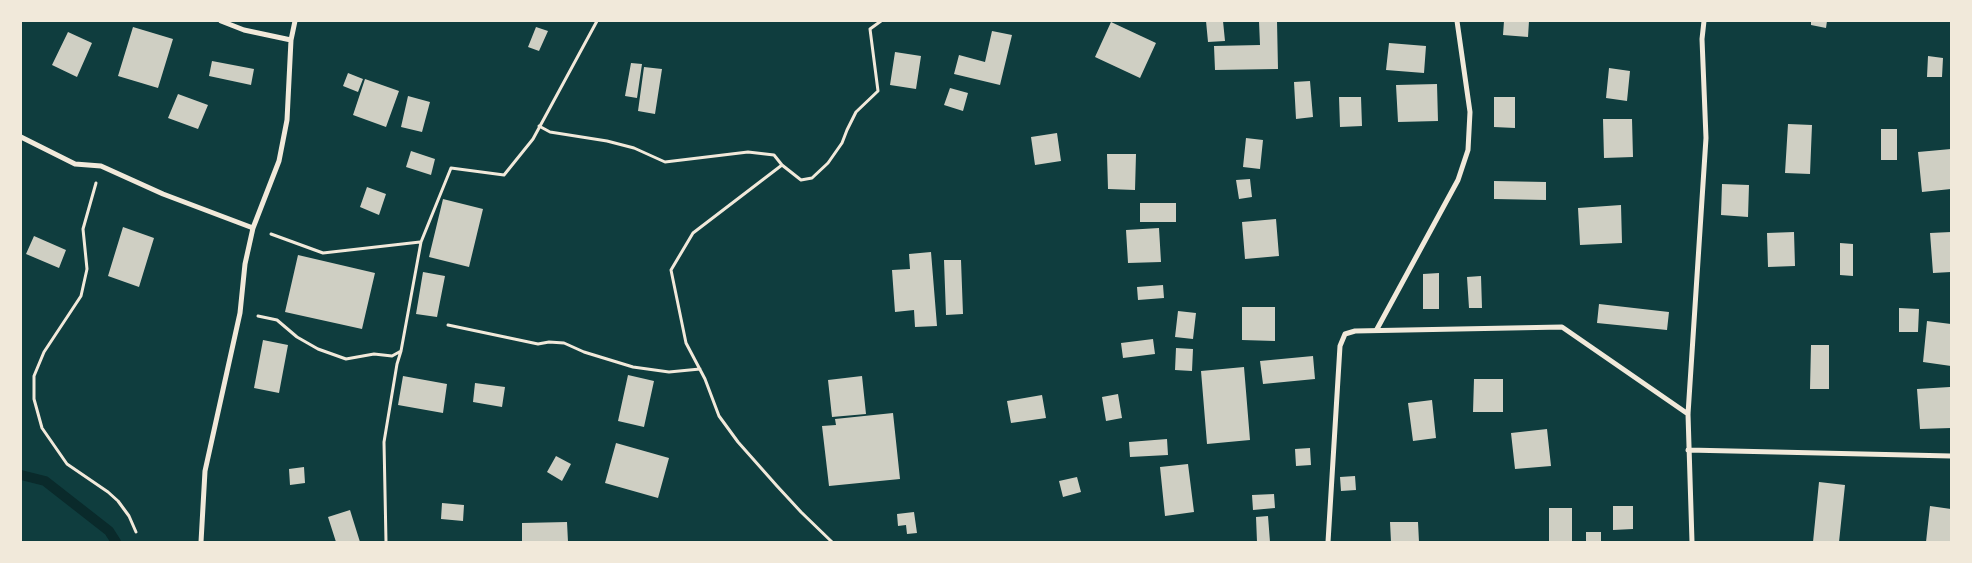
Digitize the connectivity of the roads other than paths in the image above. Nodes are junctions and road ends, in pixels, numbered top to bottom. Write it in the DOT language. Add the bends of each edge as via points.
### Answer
graph roads {
  1 [pos="221,21"];
  2 [pos="295,21"];
  3 [pos="1457,21"];
  4 [pos="1704,21"];
  5 [pos="291,40"];
  6 [pos="21,137"];
  7 [pos="254,228"];
  8 [pos="1377,329"];
  9 [pos="1688,414"];
  10 [pos="1688,450"];
  11 [pos="1951,456"];
  12 [pos="201,542"];
  13 [pos="1328,542"];
  14 [pos="1692,542"];
  1 -- 5 [label="street" via="244,30"];
  2 -- 5 [label="street"];
  3 -- 8 [label="street" via="1470,112 1468,150 1458,180"];
  4 -- 9 [label="street" via="1706,138"];
  5 -- 7 [label="street" via="287,120 279,162"];
  6 -- 7 [label="street" via="76,164 101,166 163,194"];
  7 -- 12 [label="street" via="244,264 240,313 205,471"];
  8 -- 9 [label="street" via="1562,327"];
  8 -- 13 [label="street" via="1345,334 1340,346"];
  9 -- 10 [label="street"];
  10 -- 11 [label="street"];
  10 -- 14 [label="street"];
}
